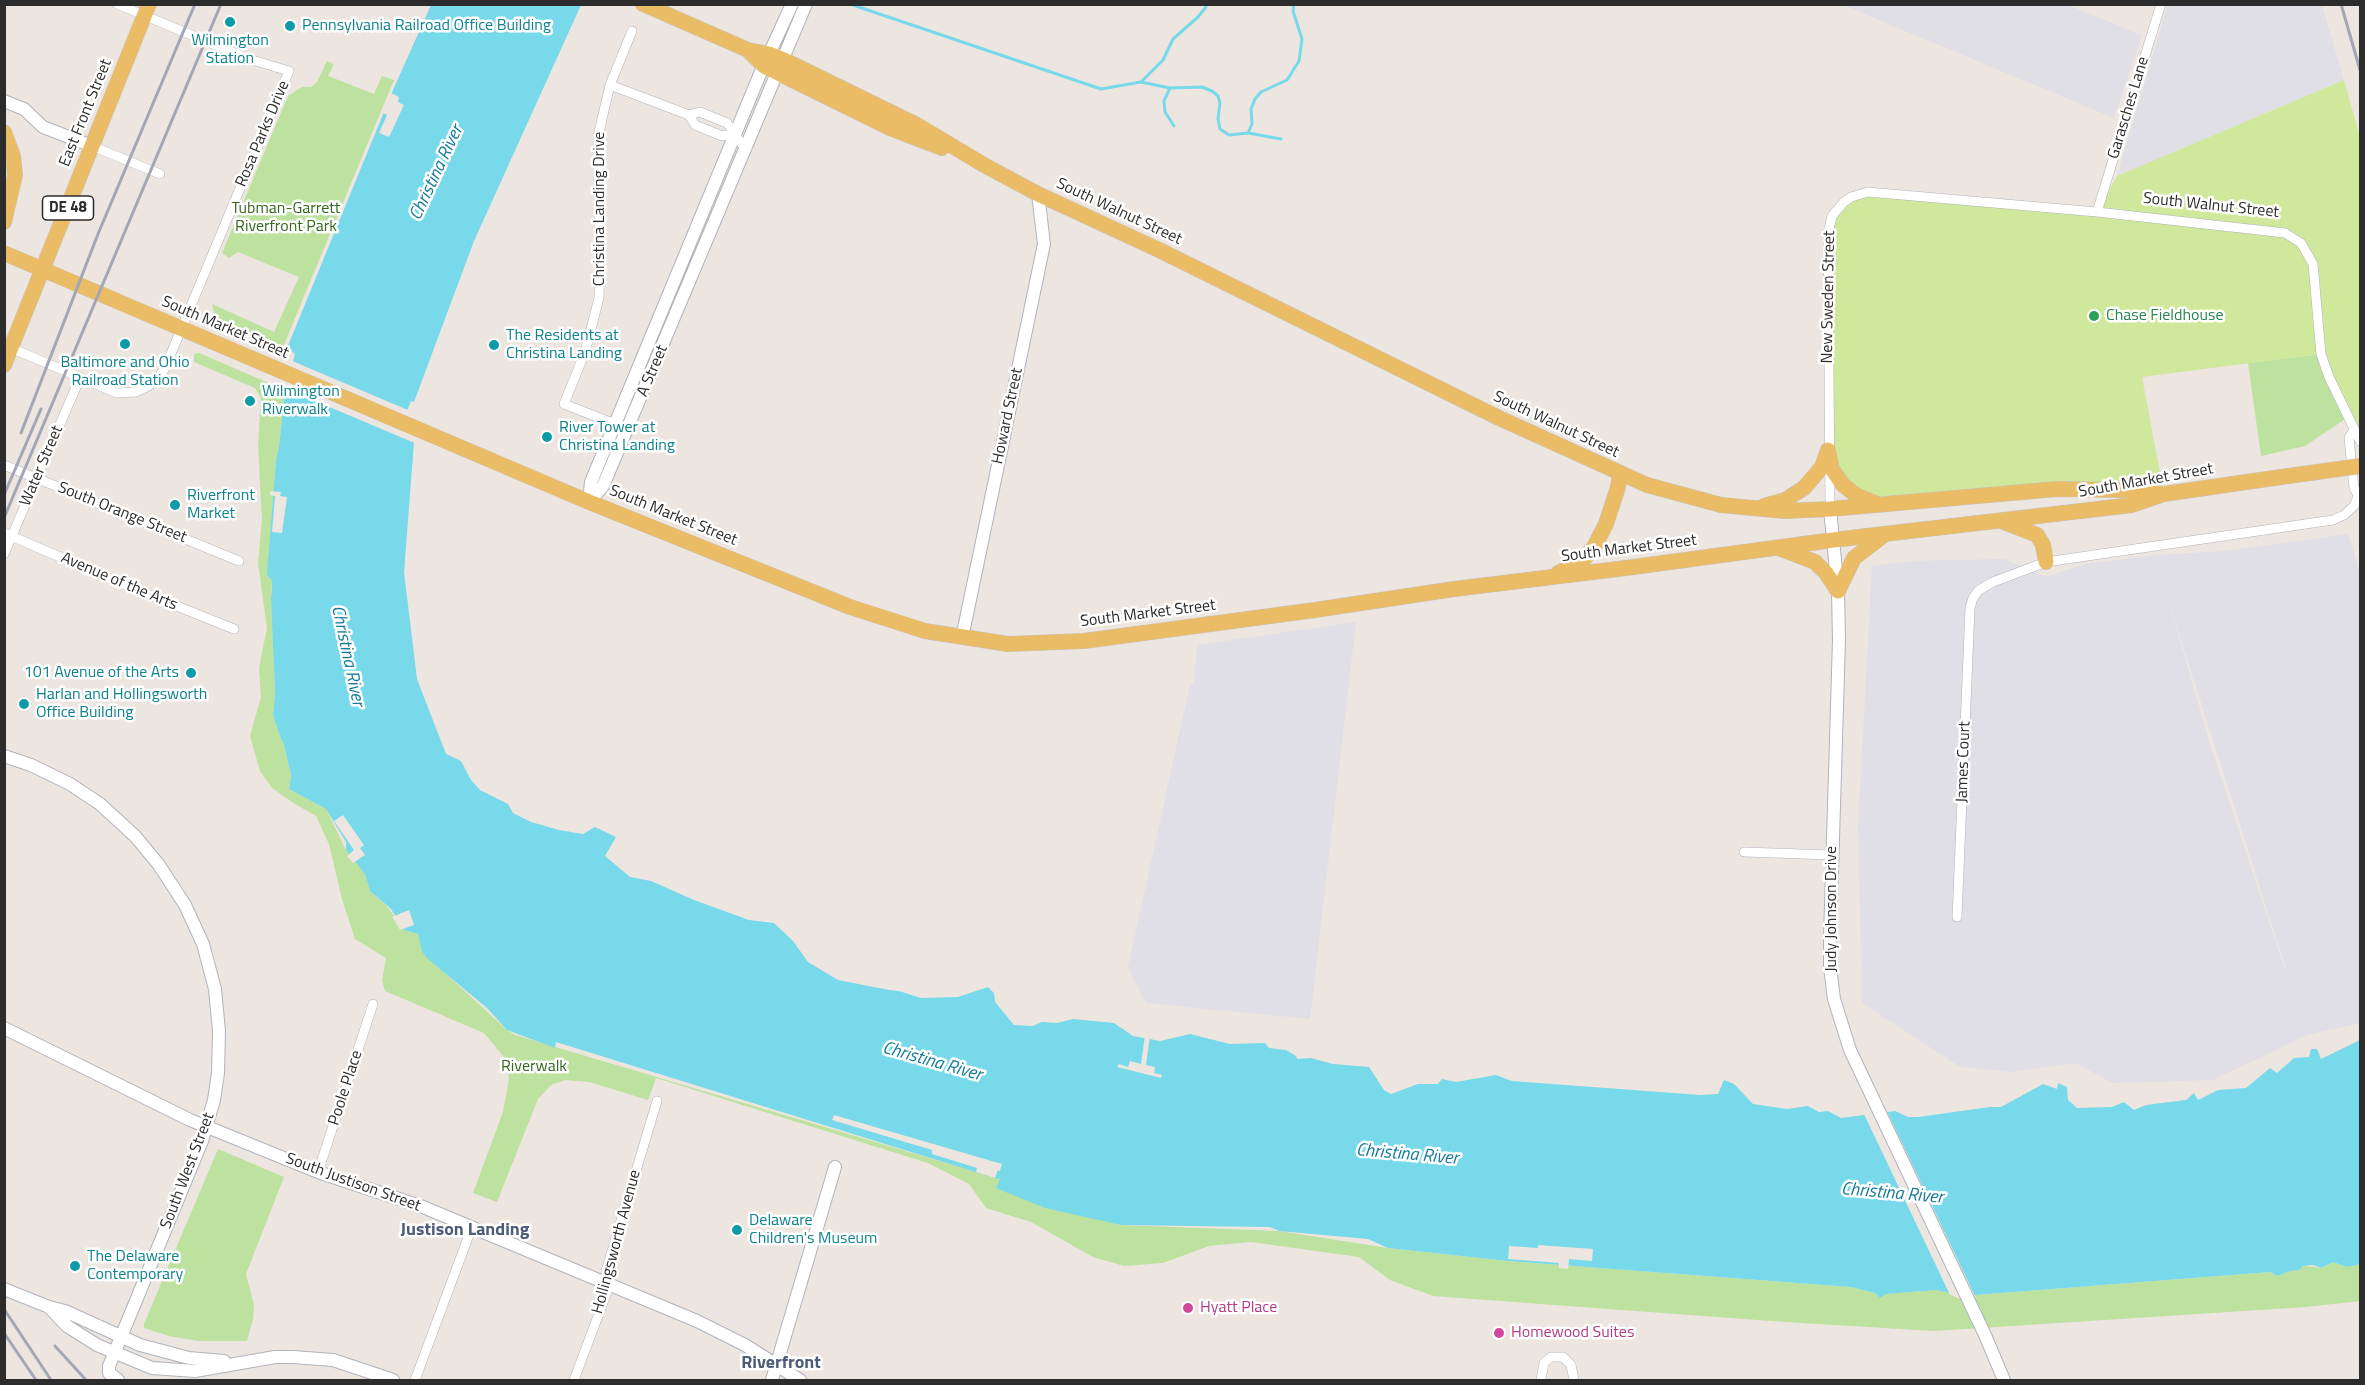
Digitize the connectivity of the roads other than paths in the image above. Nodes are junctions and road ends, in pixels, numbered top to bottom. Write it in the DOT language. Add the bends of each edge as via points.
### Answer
graph roads {
  1 [pos="117,4"];
  2 [pos="643,4"];
  3 [pos="792,4"];
  4 [pos="806,4"];
  5 [pos="2161,4"];
  6 [pos="147,10"];
  7 [pos="632,31"];
  8 [pos="774,63"];
  9 [pos="610,85"];
  10 [pos="4,101"];
  11 [pos="689,115"];
  12 [pos="4,132"];
  13 [pos="735,134"];
  14 [pos="92,146"];
  15 [pos="746,150"];
  16 [pos="160,174"];
  17 [pos="1038,194"];
  18 [pos="2097,212"];
  19 [pos="4,222"];
  20 [pos="4,253"];
  21 [pos="43,269"];
  22 [pos="181,329"];
  23 [pos="11,348"];
  24 [pos="4,365"];
  25 [pos="80,378"];
  26 [pos="622,427"];
  27 [pos="2354,430"];
  28 [pos="2361,441"];
  29 [pos="1828,450"];
  30 [pos="4,465"];
  31 [pos="2361,466"];
  32 [pos="1620,474"];
  33 [pos="37,478"];
  34 [pos="2359,493"];
  35 [pos="2164,494"];
  36 [pos="589,502"];
  37 [pos="1878,504"];
  38 [pos="1752,508"];
  39 [pos="1830,509"];
  40 [pos="2001,521"];
  41 [pos="8,535"];
  42 [pos="1884,535"];
  43 [pos="1833,540"];
  44 [pos="1778,548"];
  45 [pos="4,554"];
  46 [pos="240,561"];
  47 [pos="2046,562"];
  48 [pos="1550,577"];
  49 [pos="1838,591"];
  50 [pos="234,629"];
  51 [pos="962,638"];
  52 [pos="4,756"];
  53 [pos="1744,852"];
  54 [pos="1832,855"];
  55 [pos="1957,917"];
  56 [pos="373,1004"];
  57 [pos="4,1028"];
  58 [pos="657,1101"];
  59 [pos="207,1127"];
  60 [pos="836,1167"];
  61 [pos="318,1172"];
  62 [pos="472,1227"];
  63 [pos="606,1283"];
  64 [pos="4,1289"];
  65 [pos="49,1307"];
  66 [pos="122,1336"];
  67 [pos="115,1353"];
  68 [pos="241,1362"];
  69 [pos="776,1366"];
  70 [pos="118,1380"];
  71 [pos="393,1380"];
  72 [pos="415,1380"];
  73 [pos="574,1380"];
  74 [pos="772,1380"];
  75 [pos="800,1380"];
  76 [pos="1541,1380"];
  77 [pos="1574,1380"];
  78 [pos="2004,1380"];
  1 -- 6 [label="street"];
  2 -- 8 [label="main road, South Walnut Street"];
  3 -- 8 [label="street, A Street"];
  4 -- 8 [label="street, A Street"];
  5 -- 18 [label="street, Garasches Lane"];
  6 -- 14 [label="main road, East Front Street / DE 48"];
  6 -- 22 [label="street, Rosa Parks Drive" via="249,59 289,72"];
  7 -- 9 [label="street, Christina Landing Drive"];
  8 -- 13 [label="street, A Street"];
  8 -- 15 [label="street, A Street"];
  8 -- 17 [label="main road, South Walnut Street" via="917,125"];
  9 -- 11 [label="street"];
  9 -- 26 [label="street, Christina Landing Drive" via="598,142 600,288 585,352 564,404"];
  10 -- 14 [label="street" via="24,110 43,127"];
  11 -- 13 [label="street" via="700,112 726,123"];
  11 -- 13 [label="street" via="695,126 722,136"];
  12 -- 19 [label="main road" via="15,175"];
  13 -- 15 [label="street"];
  13 -- 26 [label="street, A Street"];
  14 -- 16 [label="street"];
  14 -- 21 [label="main road, East Front Street / DE 48"];
  15 -- 26 [label="street, A Street"];
  17 -- 32 [label="main road, South Walnut Street"];
  17 -- 51 [label="street, Howard Street" via="1044,244"];
  18 -- 27 [label="street, South Walnut Street" via="2269,229 2285,232 2301,243 2315,273 2324,368"];
  18 -- 29 [label="street, New Sweden Street" via="1877,192 1858,194 1844,202 1832,216 1828,234"];
  20 -- 21 [label="main road, South Market Street"];
  21 -- 22 [label="main road, South Market Street"];
  21 -- 23 [label="main road, DE 48"];
  22 -- 25 [label="street, Rosa Parks Drive" via="165,368 147,387 117,393"];
  22 -- 36 [label="main road, South Market Street"];
  23 -- 24 [label="main road, DE 48"];
  23 -- 25 [label="street, Rosa Parks Drive"];
  25 -- 33 [label="street, Water Street"];
  26 -- 36 [label="street, A Street" via="590,484"];
  27 -- 28 [label="street, South Walnut Street"];
  27 -- 34 [label="street" via="2349,438 2354,488"];
  29 -- 37 [label="main road" via="1832,469 1842,485"];
  29 -- 38 [label="main road" via="1822,467 1795,495"];
  29 -- 39 [label="street, New Sweden Street"];
  30 -- 33 [label="street, South Orange Street"];
  31 -- 35 [label="main road, South Market Street, bridge"];
  32 -- 38 [label="main road, South Walnut Street" via="1681,496"];
  32 -- 48 [label="main road" via="1606,524 1594,547 1584,559"];
  33 -- 41 [label="street, Water Street"];
  33 -- 46 [label="street, South Orange Street"];
  34 -- 47 [label="street" via="2354,506 2333,520"];
  35 -- 37 [label="main road, South Walnut Street" via="2057,489"];
  35 -- 40 [label="main road, South Market Street" via="2132,505"];
  36 -- 51 [label="main road, South Market Street" via="850,607"];
  37 -- 39 [label="main road, South Walnut Street"];
  38 -- 39 [label="main road, South Walnut Street"];
  39 -- 43 [label="street, Judy Johnson Drive"];
  40 -- 42 [label="main road, South Market Street"];
  40 -- 47 [label="main road" via="2037,535"];
  41 -- 45 [label="street, Water Street"];
  41 -- 50 [label="street, Avenue of the Arts"];
  42 -- 43 [label="main road, South Market Street"];
  42 -- 49 [label="main road" via="1854,558"];
  43 -- 44 [label="main road, South Market Street"];
  43 -- 49 [label="street, Judy Johnson Drive"];
  44 -- 48 [label="main road, South Market Street"];
  44 -- 49 [label="main road" via="1815,562"];
  47 -- 55 [label="street, James Court" via="1985,586 1973,598 1970,608"];
  48 -- 51 [label="main road, South Market Street" via="1065,643 1008,644"];
  49 -- 54 [label="street, Judy Johnson Drive" via="1839,683"];
  52 -- 59 [label="street, South West Street" via="52,774 100,804 135,836 185,905 208,960 219,1017 218,1073"];
  53 -- 54 [label="street"];
  54 -- 78 [label="street, Judy Johnson Drive" via="1833,989 1846,1039"];
  56 -- 61 [label="street, Poole Place"];
  57 -- 59 [label="street, South Justison Street"];
  58 -- 63 [label="street, Hollingsworth Avenue" via="606,1271"];
  59 -- 61 [label="street, South Justison Street"];
  59 -- 66 [label="street, South West Street"];
  60 -- 69 [label="street"];
  61 -- 62 [label="street, South Justison Street"];
  62 -- 63 [label="street, South Justison Street"];
  62 -- 72 [label="street"];
  63 -- 69 [label="street, South Justison Street" via="718,1331"];
  63 -- 73 [label="street, Hollingsworth Avenue" via="607,1292"];
  64 -- 65 [label="street"];
  65 -- 66 [label="street"];
  65 -- 67 [label="street" via="67,1326"];
  66 -- 67 [label="street, South West Street"];
  66 -- 68 [label="street" via="181,1357"];
  67 -- 68 [label="street" via="164,1370 195,1371"];
  67 -- 70 [label="street, South West Street" via="108,1370"];
  68 -- 71 [label="street" via="275,1357 333,1360"];
  69 -- 74 [label="street"];
  69 -- 75 [label="street, South Justison Street"];
  76 -- 77 [label="street" via="1544,1364 1551,1357 1563,1357 1571,1365"];
}
